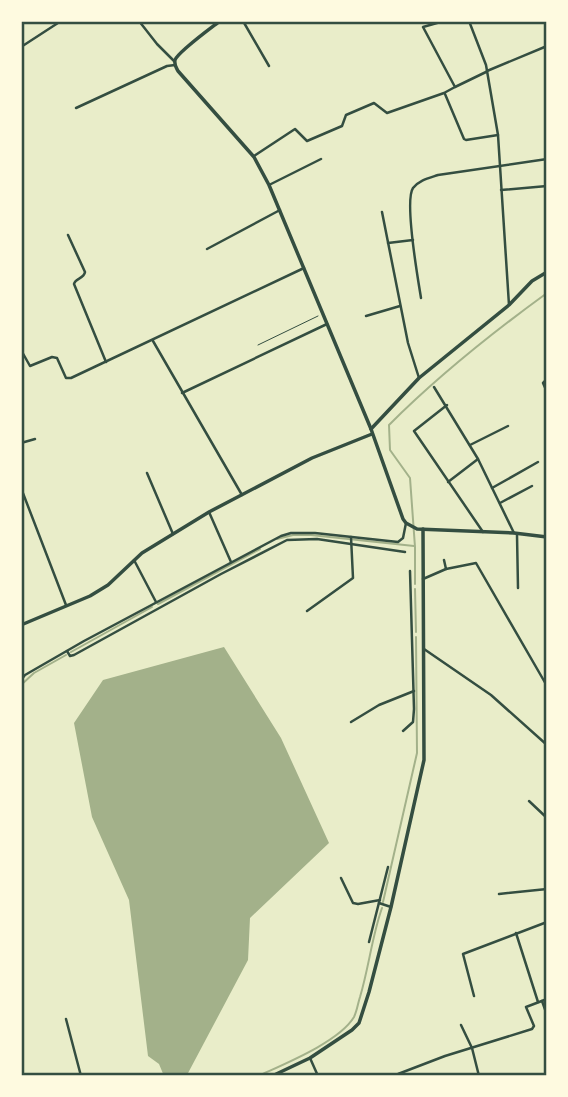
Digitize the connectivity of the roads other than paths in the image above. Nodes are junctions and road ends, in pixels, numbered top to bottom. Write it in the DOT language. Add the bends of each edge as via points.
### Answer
graph roads {
  1 [pos="61,21"];
  2 [pos="139,21"];
  3 [pos="220,21"];
  4 [pos="243,21"];
  5 [pos="444,21"];
  6 [pos="470,21"];
  7 [pos="547,46"];
  8 [pos="21,47"];
  9 [pos="175,63"];
  10 [pos="269,66"];
  11 [pos="487,71"];
  12 [pos="455,87"];
  13 [pos="444,93"];
  14 [pos="76,108"];
  15 [pos="498,135"];
  16 [pos="254,157"];
  17 [pos="321,159"];
  18 [pos="547,159"];
  19 [pos="500,165"];
  20 [pos="269,185"];
  21 [pos="547,186"];
  22 [pos="501,190"];
  23 [pos="280,210"];
  24 [pos="382,212"];
  25 [pos="68,235"];
  26 [pos="413,240"];
  27 [pos="388,243"];
  28 [pos="207,249"];
  29 [pos="304,268"];
  30 [pos="547,272"];
  31 [pos="421,298"];
  32 [pos="509,305"];
  33 [pos="400,306"];
  34 [pos="366,316"];
  35 [pos="328,324"];
  36 [pos="153,341"];
  37 [pos="21,350"];
  38 [pos="106,362"];
  39 [pos="419,378"];
  40 [pos="547,379"];
  41 [pos="434,387"];
  42 [pos="547,392"];
  43 [pos="182,393"];
  44 [pos="447,405"];
  45 [pos="508,426"];
  46 [pos="371,431"];
  47 [pos="35,439"];
  48 [pos="21,443"];
  49 [pos="470,445"];
  50 [pos="478,460"];
  51 [pos="538,461"];
  52 [pos="147,473"];
  53 [pos="448,482"];
  54 [pos="532,486"];
  55 [pos="21,488"];
  56 [pos="492,488"];
  57 [pos="242,495"];
  58 [pos="500,503"];
  59 [pos="209,512"];
  60 [pos="408,525"];
  61 [pos="424,529"];
  62 [pos="483,532"];
  63 [pos="516,533"];
  64 [pos="173,534"];
  65 [pos="351,537"];
  66 [pos="547,537"];
  67 [pos="352,543"];
  68 [pos="405,552"];
  69 [pos="134,560"];
  70 [pos="444,561"];
  71 [pos="231,562"];
  72 [pos="446,569"];
  73 [pos="411,572"];
  74 [pos="423,579"];
  75 [pos="519,587"];
  76 [pos="155,603"];
  77 [pos="67,607"];
  78 [pos="157,609"];
  79 [pos="307,611"];
  80 [pos="21,625"];
  81 [pos="418,635"];
  82 [pos="424,649"];
  83 [pos="67,651"];
  84 [pos="21,680"];
  85 [pos="547,686"];
  86 [pos="414,691"];
  87 [pos="352,722"];
  88 [pos="403,731"];
  89 [pos="547,745"];
  90 [pos="529,801"];
  91 [pos="547,818"];
  92 [pos="388,867"];
  93 [pos="341,878"];
  94 [pos="547,889"];
  95 [pos="499,894"];
  96 [pos="379,902"];
  97 [pos="391,907"];
  98 [pos="547,922"];
  99 [pos="516,933"];
  100 [pos="369,942"];
  101 [pos="474,996"];
  102 [pos="543,1001"];
  103 [pos="547,1015"];
  104 [pos="66,1019"];
  105 [pos="461,1025"];
  106 [pos="472,1048"];
  107 [pos="310,1058"];
  108 [pos="81,1076"];
  109 [pos="272,1076"];
  110 [pos="318,1076"];
  111 [pos="399,1076"];
  112 [pos="479,1076"];
  1 -- 8 [label="street"];
  2 -- 9 [label="street"];
  3 -- 9 [label="street" via="180,53"];
  4 -- 10 [label="street"];
  5 -- 12 [label="street" via="423,27"];
  6 -- 11 [label="street"];
  7 -- 11 [label="street"];
  9 -- 14 [label="street"];
  9 -- 16 [label="street"];
  11 -- 12 [label="street"];
  11 -- 15 [label="street"];
  12 -- 13 [label="street"];
  13 -- 15 [label="street" via="464,139"];
  13 -- 16 [label="street" via="387,113 374,103 346,115 342,126 307,141 295,130"];
  15 -- 19 [label="street"];
  16 -- 20 [label="street"];
  17 -- 20 [label="street"];
  18 -- 19 [label="street"];
  19 -- 22 [label="street"];
  19 -- 26 [label="street" via="438,175 416,186 410,198"];
  20 -- 23 [label="street"];
  21 -- 22 [label="street"];
  22 -- 32 [label="street"];
  23 -- 28 [label="street"];
  23 -- 29 [label="street"];
  24 -- 27 [label="street"];
  25 -- 38 [label="street" via="85,272 74,284"];
  26 -- 27 [label="street"];
  26 -- 31 [label="street"];
  27 -- 33 [label="street"];
  29 -- 35 [label="street"];
  29 -- 36 [label="street"];
  30 -- 32 [label="street"];
  32 -- 39 [label="street"];
  33 -- 34 [label="street"];
  33 -- 39 [label="street"];
  35 -- 43 [label="street"];
  35 -- 46 [label="street"];
  36 -- 38 [label="street"];
  36 -- 43 [label="street"];
  37 -- 38 [label="street" via="30,366 57,358 68,379"];
  39 -- 46 [label="street"];
  40 -- 42 [label="street" via="543,383"];
  41 -- 44 [label="street"];
  43 -- 57 [label="street"];
  44 -- 49 [label="street"];
  44 -- 53 [label="street" via="414,431"];
  45 -- 49 [label="street"];
  46 -- 57 [label="street"];
  46 -- 60 [label="street"];
  47 -- 48 [label="street"];
  49 -- 50 [label="street"];
  50 -- 53 [label="street"];
  50 -- 56 [label="street"];
  51 -- 56 [label="street"];
  52 -- 64 [label="street"];
  53 -- 62 [label="street"];
  54 -- 58 [label="street"];
  55 -- 77 [label="street"];
  56 -- 58 [label="street"];
  57 -- 59 [label="street"];
  58 -- 63 [label="street"];
  59 -- 64 [label="street"];
  59 -- 71 [label="street"];
  60 -- 61 [label="street"];
  60 -- 65 [label="street" via="400,542"];
  61 -- 62 [label="street"];
  61 -- 74 [label="street"];
  62 -- 63 [label="street"];
  63 -- 66 [label="street"];
  63 -- 75 [label="street"];
  64 -- 69 [label="street"];
  65 -- 67 [label="street"];
  65 -- 71 [label="street" via="291,533"];
  67 -- 68 [label="street"];
  67 -- 78 [label="street" via="287,540"];
  67 -- 79 [label="street" via="353,578"];
  69 -- 76 [label="street"];
  69 -- 77 [label="street" via="108,585"];
  70 -- 72 [label="street"];
  71 -- 76 [label="street"];
  72 -- 74 [label="street"];
  72 -- 85 [label="street" via="476,562"];
  73 -- 81 [label="street"];
  74 -- 81 [label="street"];
  76 -- 78 [label="street"];
  76 -- 83 [label="street"];
  77 -- 80 [label="street"];
  78 -- 83 [label="street" via="74,655"];
  81 -- 82 [label="street"];
  81 -- 86 [label="street"];
  82 -- 89 [label="street" via="491,695"];
  82 -- 97 [label="street" via="424,760"];
  83 -- 84 [label="street"];
  86 -- 87 [label="street"];
  86 -- 88 [label="street" via="413,722"];
  90 -- 91 [label="street"];
  92 -- 96 [label="street"];
  93 -- 96 [label="street" via="353,903"];
  94 -- 95 [label="street"];
  96 -- 97 [label="street"];
  96 -- 100 [label="street"];
  97 -- 107 [label="street" via="359,1023"];
  98 -- 99 [label="street"];
  99 -- 101 [label="street" via="463,954"];
  99 -- 102 [label="street"];
  102 -- 103 [label="street"];
  102 -- 106 [label="street" via="526,1007 532,1029"];
  104 -- 108 [label="street"];
  105 -- 106 [label="street"];
  106 -- 111 [label="street"];
  106 -- 112 [label="street"];
  107 -- 109 [label="street"];
  107 -- 110 [label="street"];
}
